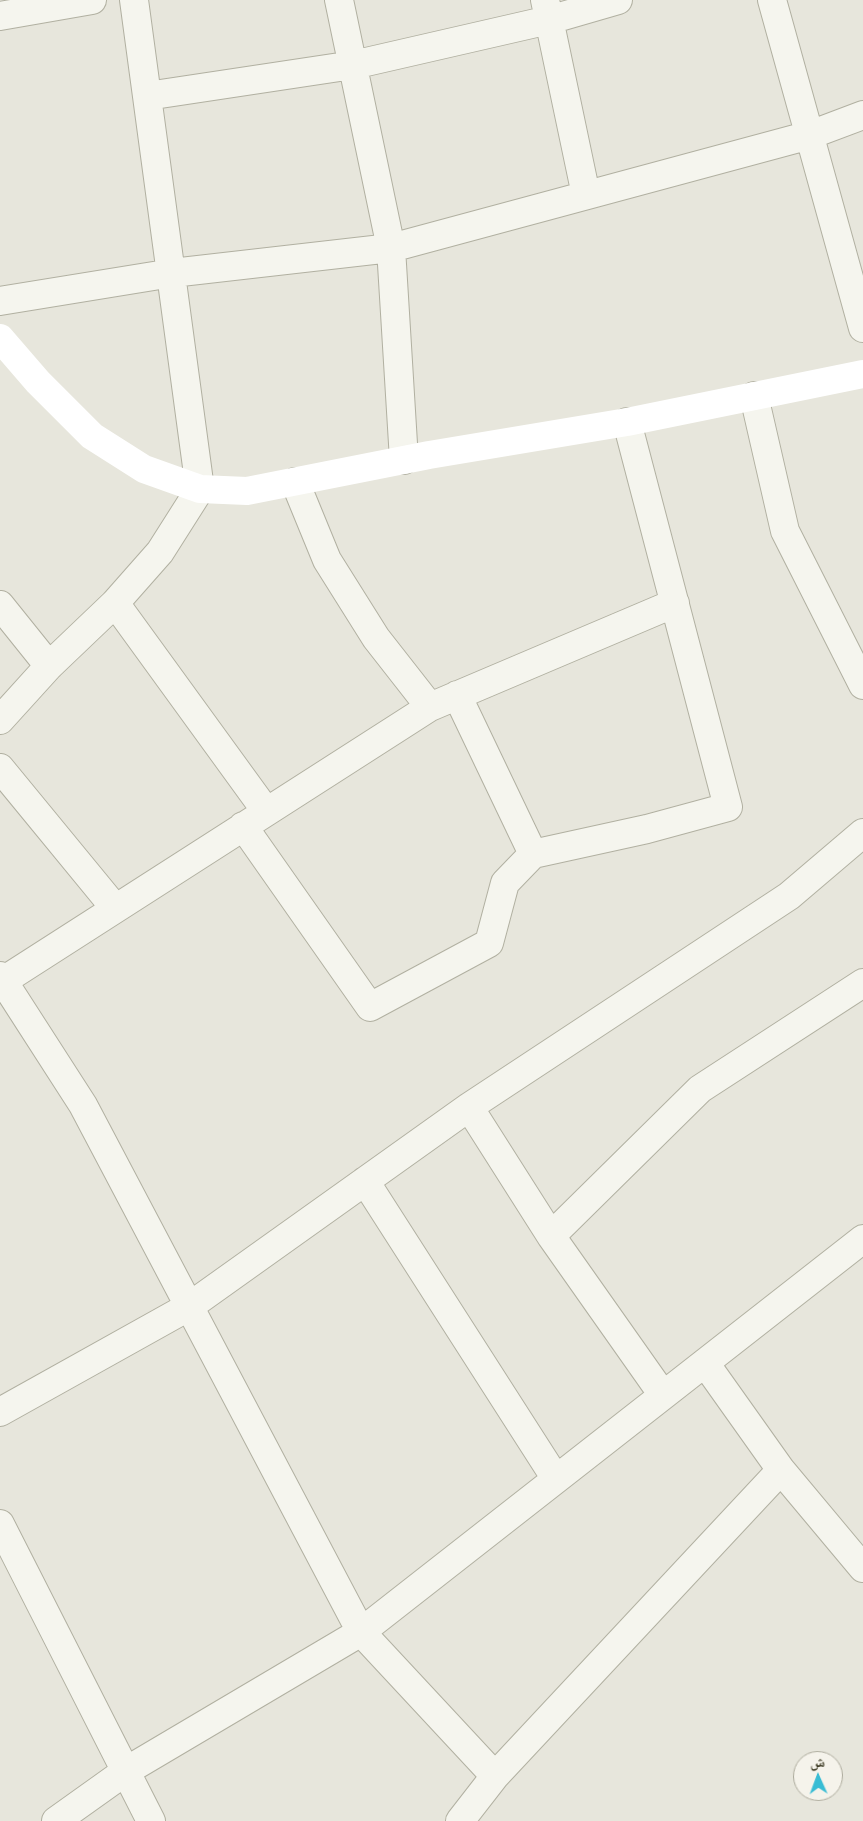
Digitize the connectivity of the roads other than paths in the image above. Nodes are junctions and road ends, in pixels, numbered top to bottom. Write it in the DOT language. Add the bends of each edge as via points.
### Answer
graph roads {
  1 [pos="92,0"];
  2 [pos="134,0"];
  3 [pos="338,0"];
  4 [pos="618,0"];
  5 [pos="772,0"];
  6 [pos="547,10"];
  7 [pos="0,16"];
  8 [pos="353,65"];
  9 [pos="147,96"];
  10 [pos="863,115"];
  11 [pos="810,135"];
  12 [pos="586,195"];
  13 [pos="390,248"];
  14 [pos="172,273"];
  15 [pos="0,301"];
  16 [pos="863,328"];
  17 [pos="0,338"];
  18 [pos="863,374"];
  19 [pos="754,396"];
  20 [pos="628,422"];
  21 [pos="404,460"];
  22 [pos="295,482"];
  23 [pos="200,489"];
  24 [pos="115,603"];
  25 [pos="675,603"];
  26 [pos="0,605"];
  27 [pos="49,666"];
  28 [pos="863,685"];
  29 [pos="457,696"];
  30 [pos="430,707"];
  31 [pos="0,720"];
  32 [pos="0,768"];
  33 [pos="266,811"];
  34 [pos="243,826"];
  35 [pos="863,833"];
  36 [pos="534,854"];
  37 [pos="114,908"];
  38 [pos="1,978"];
  39 [pos="863,982"];
  40 [pos="470,1107"];
  41 [pos="365,1181"];
  42 [pos="551,1236"];
  43 [pos="863,1238"];
  44 [pos="190,1306"];
  45 [pos="705,1363"];
  46 [pos="663,1396"];
  47 [pos="0,1412"];
  48 [pos="781,1470"];
  49 [pos="556,1479"];
  50 [pos="0,1524"];
  51 [pos="863,1568"];
  52 [pos="361,1632"];
  53 [pos="126,1771"];
  54 [pos="495,1776"];
  55 [pos="56,1821"];
  56 [pos="151,1821"];
  57 [pos="460,1821"];
  1 -- 7 [label="street"];
  2 -- 9 [label="street"];
  3 -- 8 [label="street"];
  4 -- 6 [label="street"];
  5 -- 11 [label="street"];
  6 -- 8 [label="street"];
  6 -- 12 [label="street"];
  8 -- 9 [label="street"];
  8 -- 13 [label="street"];
  9 -- 14 [label="street"];
  10 -- 11 [label="street"];
  11 -- 12 [label="street"];
  11 -- 16 [label="street"];
  12 -- 13 [label="street"];
  13 -- 14 [label="street"];
  13 -- 21 [label="street"];
  14 -- 15 [label="street"];
  14 -- 23 [label="street"];
  17 -- 23 [label="street" via="92,436 144,470"];
  18 -- 19 [label="street"];
  19 -- 20 [label="street"];
  19 -- 28 [label="street" via="786,531"];
  20 -- 21 [label="street"];
  20 -- 25 [label="street"];
  21 -- 22 [label="street"];
  22 -- 23 [label="street" via="247,491"];
  22 -- 30 [label="street" via="327,560 376,638"];
  23 -- 24 [label="street" via="160,552"];
  24 -- 27 [label="street"];
  24 -- 33 [label="street"];
  25 -- 29 [label="street"];
  25 -- 36 [label="street" via="728,807"];
  26 -- 27 [label="street"];
  27 -- 31 [label="street"];
  29 -- 30 [label="street"];
  29 -- 36 [label="street"];
  30 -- 33 [label="street"];
  32 -- 37 [label="street"];
  33 -- 34 [label="street"];
  34 -- 36 [label="street" via="370,1007 489,943 505,883"];
  34 -- 37 [label="street"];
  35 -- 40 [label="street" via="789,896"];
  37 -- 38 [label="street"];
  38 -- 44 [label="street" via="83,1104"];
  39 -- 42 [label="street" via="700,1089"];
  40 -- 41 [label="street"];
  40 -- 42 [label="street"];
  41 -- 44 [label="street"];
  41 -- 49 [label="street"];
  42 -- 46 [label="street"];
  43 -- 45 [label="street"];
  44 -- 47 [label="street"];
  44 -- 52 [label="street"];
  45 -- 46 [label="street"];
  45 -- 48 [label="street"];
  46 -- 49 [label="street"];
  48 -- 51 [label="street"];
  48 -- 54 [label="street"];
  49 -- 52 [label="street"];
  50 -- 53 [label="street"];
  52 -- 53 [label="street"];
  52 -- 54 [label="street"];
  53 -- 55 [label="street"];
  53 -- 56 [label="street"];
  54 -- 57 [label="street"];
}
